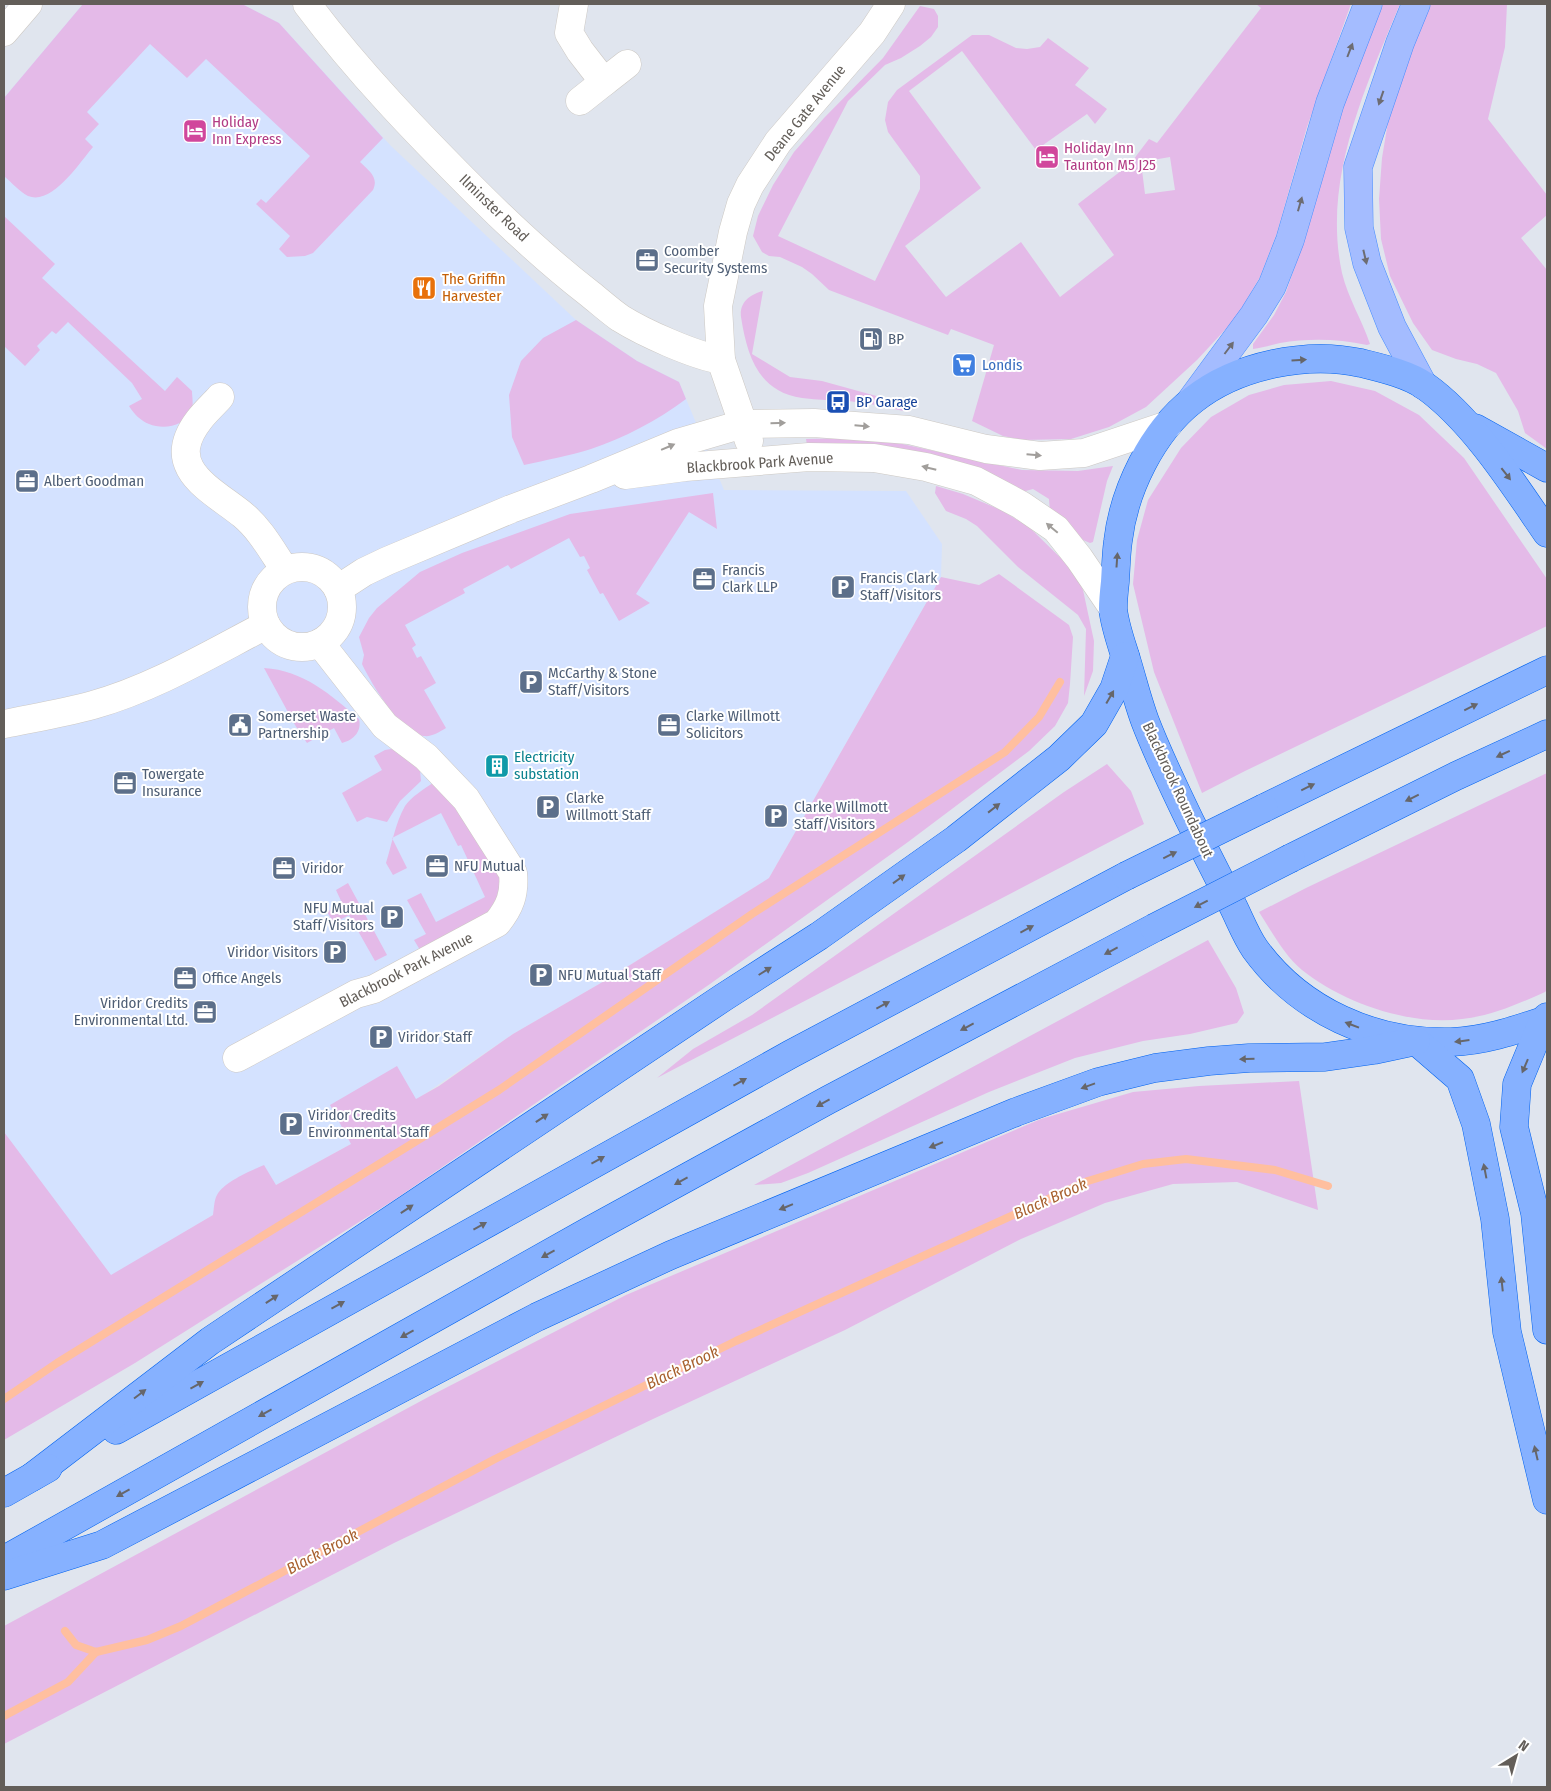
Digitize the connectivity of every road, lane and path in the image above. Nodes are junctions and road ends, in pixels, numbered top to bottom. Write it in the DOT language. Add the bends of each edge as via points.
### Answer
graph roads {
  1 [pos="28,4"];
  2 [pos="307,4"];
  3 [pos="574,4"];
  4 [pos="891,4"];
  5 [pos="1368,4"];
  6 [pos="1416,4"];
  7 [pos="4,32"];
  8 [pos="627,64"];
  9 [pos="604,82"];
  10 [pos="580,101"];
  11 [pos="721,360"];
  12 [pos="1424,385"];
  13 [pos="220,398"];
  14 [pos="1190,402"];
  15 [pos="1465,422"];
  16 [pos="743,424"];
  17 [pos="1168,425"];
  18 [pos="756,462"];
  19 [pos="1547,468"];
  20 [pos="591,479"];
  21 [pos="1547,533"];
  22 [pos="285,570"];
  23 [pos="338,590"];
  24 [pos="1113,608"];
  25 [pos="266,625"];
  26 [pos="320,643"];
  27 [pos="1126,656"];
  28 [pos="1544,671"];
  29 [pos="4,724"];
  30 [pos="1547,734"];
  31 [pos="1545,1019"];
  32 [pos="1416,1042"];
  33 [pos="237,1058"];
  34 [pos="1547,1328"];
  35 [pos="32,1477"];
  36 [pos="4,1493"];
  37 [pos="1547,1500"];
  38 [pos="4,1560"];
  39 [pos="4,1576"];
  1 -- 7 [label="street"];
  2 -- 11 [label="street, Ilminster Road" via="409,124 515,230 576,283 620,318 706,358"];
  3 -- 9 [label="street" via="569,33"];
  4 -- 11 [label="street, Deane Gate Avenue" via="872,33 778,142 750,185 733,232 718,306"];
  14 -- 5 [label="main road, one-way" via="1272,286 1290,240 1330,103"];
  6 -- 12 [label="main road, one-way" via="1358,167 1359,228 1367,263 1392,327"];
  8 -- 9 [label="street"];
  9 -- 10 [label="street"];
  11 -- 16 [label="street, Deane Gate Avenue"];
  14 -- 12 [label="highway, Blackbrook Roundabout, one-way" via="1211,386 1253,369 1291,361 1341,359 1385,369"];
  12 -- 15 [label="highway, Blackbrook Roundabout"];
  13 -- 22 [label="street" via="190,434 186,464 196,479 258,529"];
  14 -- 17 [label="highway, Blackbrook Roundabout"];
  15 -- 19 [label="highway"];
  15 -- 21 [label="highway, Blackbrook Roundabout, one-way"];
  16 -- 17 [label="street, Blackbrook Park Avenue, one-way" via="814,423 909,430 986,449 1040,456 1084,453"];
  16 -- 18 [label="street, Deane Gate Avenue"];
  20 -- 16 [label="street, Blackbrook Park Avenue, one-way" via="678,443"];
  24 -- 17 [label="highway, Blackbrook Roundabout, one-way" via="1118,539 1127,497 1143,459"];
  18 -- 20 [label="street, Blackbrook Park Avenue"];
  24 -- 18 [label="street, Blackbrook Park Avenue, one-way" via="1056,529 1021,505 976,481 926,467 874,458 808,457"];
  20 -- 23 [label="street, Blackbrook Park Avenue" via="387,561"];
  22 -- 23 [label="street" via="297,567 321,572"];
  22 -- 25 [label="street" via="272,580 264,594 262,610"];
  23 -- 26 [label="street" via="342,604 340,620 333,633"];
  24 -- 27 [label="highway, Blackbrook Roundabout"];
  25 -- 26 [label="street" via="273,635 296,647"];
  25 -- 29 [label="street" via="130,692 93,705"];
  26 -- 33 [label="street, Blackbrook Park Avenue" via="385,726 426,757 466,799 513,873 512,898 507,912 497,923"];
  32 -- 27 [label="highway, Blackbrook Roundabout, one-way" via="1369,1032 1340,1020 1310,1002 1278,976 1254,947 1169,779 1144,719"];
  35 -- 27 [label="highway, one-way" via="210,1341 819,936 956,839 1059,758 1094,724 1114,689"];
  35 -- 28 [label="highway, one-way, bridge" via="791,1054 1126,876"];
  30 -- 38 [label="highway, one-way, bridge" via="1291,858 828,1100"];
  31 -- 32 [label="highway, Blackbrook Roundabout, one-way" via="1487,1038"];
  31 -- 34 [label="highway, one-way" via="1517,1084 1514,1126 1535,1213"];
  37 -- 32 [label="highway, one-way" via="1507,1332 1495,1219 1476,1124 1460,1079"];
  32 -- 39 [label="highway, one-way" via="1325,1057 1241,1059 1155,1068 1098,1082 1016,1112 670,1255 537,1317 102,1545"];
  35 -- 36 [label="highway"];
}
